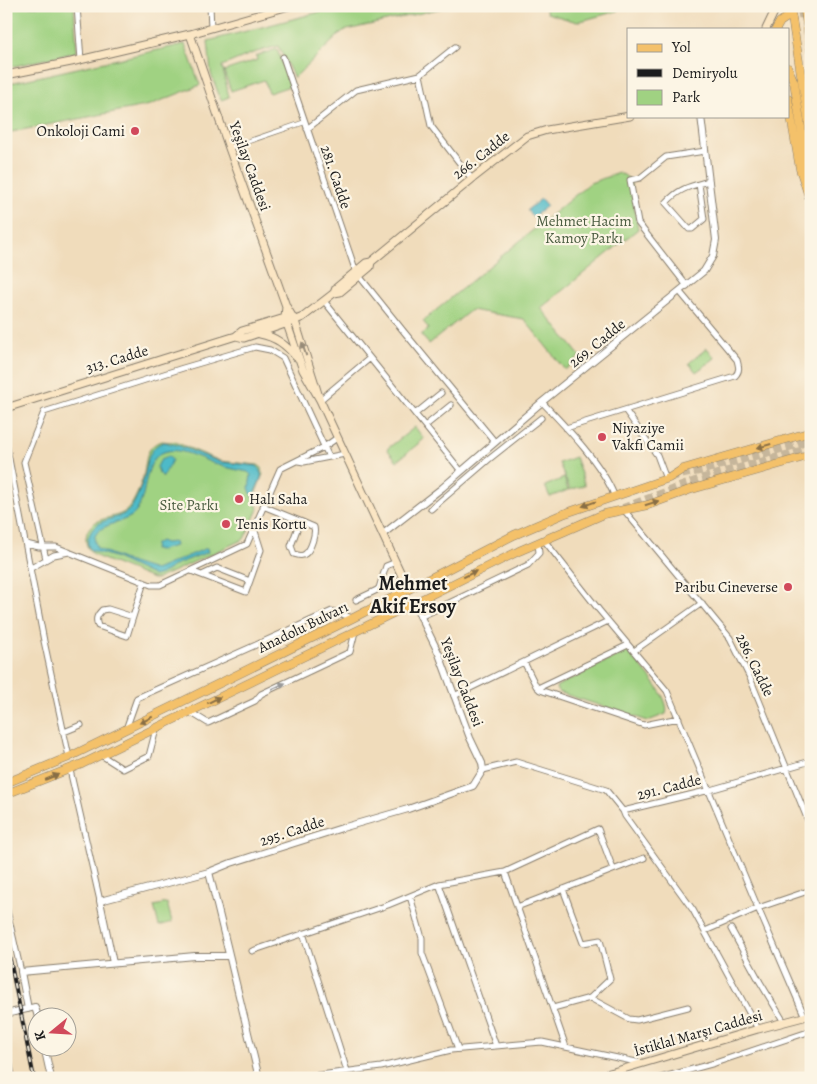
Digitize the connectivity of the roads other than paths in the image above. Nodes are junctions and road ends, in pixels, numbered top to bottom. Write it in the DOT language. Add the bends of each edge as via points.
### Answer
graph roads {
  1 [pos="77,6"];
  2 [pos="210,6"];
  3 [pos="289,6"];
  4 [pos="777,6"];
  5 [pos="790,6"];
  6 [pos="804,6"];
  7 [pos="278,8"];
  8 [pos="786,18"];
  9 [pos="211,28"];
  10 [pos="766,28"];
  11 [pos="777,28"];
  12 [pos="190,34"];
  13 [pos="455,47"];
  14 [pos="811,51"];
  15 [pos="282,57"];
  16 [pos="81,60"];
  17 [pos="790,73"];
  18 [pos="6,74"];
  19 [pos="420,75"];
  20 [pos="790,111"];
  21 [pos="627,117"];
  22 [pos="701,118"];
  23 [pos="305,122"];
  24 [pos="307,129"];
  25 [pos="811,136"];
  26 [pos="229,148"];
  27 [pos="705,151"];
  28 [pos="472,179"];
  29 [pos="709,181"];
  30 [pos="699,184"];
  31 [pos="811,191"];
  32 [pos="811,203"];
  33 [pos="358,274"];
  34 [pos="687,286"];
  35 [pos="680,292"];
  36 [pos="324,301"];
  37 [pos="290,320"];
  38 [pos="257,334"];
  39 [pos="236,336"];
  40 [pos="370,358"];
  41 [pos="300,360"];
  42 [pos="442,393"];
  43 [pos="320,400"];
  44 [pos="542,402"];
  45 [pos="451,405"];
  46 [pos="6,408"];
  47 [pos="625,410"];
  48 [pos="415,414"];
  49 [pos="541,418"];
  50 [pos="424,426"];
  51 [pos="566,428"];
  52 [pos="811,432"];
  53 [pos="337,438"];
  54 [pos="495,442"];
  55 [pos="6,443"];
  56 [pos="324,447"];
  57 [pos="482,453"];
  58 [pos="344,454"];
  59 [pos="811,455"];
  60 [pos="329,456"];
  61 [pos="488,460"];
  62 [pos="298,461"];
  63 [pos="461,471"];
  64 [pos="667,478"];
  65 [pos="614,495"];
  66 [pos="263,506"];
  67 [pos="431,509"];
  68 [pos="624,510"];
  69 [pos="300,521"];
  70 [pos="254,528"];
  71 [pos="382,534"];
  72 [pos="541,541"];
  73 [pos="26,544"];
  74 [pos="44,547"];
  75 [pos="69,552"];
  76 [pos="46,559"];
  77 [pos="396,562"];
  78 [pos="31,568"];
  79 [pos="191,570"];
  80 [pos="202,575"];
  81 [pos="402,576"];
  82 [pos="250,581"];
  83 [pos="144,582"];
  84 [pos="421,584"];
  85 [pos="394,598"];
  86 [pos="356,600"];
  87 [pos="414,603"];
  88 [pos="702,603"];
  89 [pos="133,617"];
  90 [pos="420,617"];
  91 [pos="353,618"];
  92 [pos="608,621"];
  93 [pos="355,632"];
  94 [pos="628,645"];
  95 [pos="634,651"];
  96 [pos="524,662"];
  97 [pos="538,688"];
  98 [pos="454,696"];
  99 [pos="190,712"];
  100 [pos="679,718"];
  101 [pos="81,725"];
  102 [pos="126,729"];
  103 [pos="156,729"];
  104 [pos="64,732"];
  105 [pos="101,755"];
  106 [pos="69,757"];
  107 [pos="811,761"];
  108 [pos="787,768"];
  109 [pos="70,770"];
  110 [pos="484,770"];
  111 [pos="6,783"];
  112 [pos="710,790"];
  113 [pos="6,794"];
  114 [pos="623,811"];
  115 [pos="811,828"];
  116 [pos="644,858"];
  117 [pos="613,870"];
  118 [pos="209,872"];
  119 [pos="505,872"];
  120 [pos="439,884"];
  121 [pos="562,889"];
  122 [pos="811,890"];
  123 [pos="410,896"];
  124 [pos="100,901"];
  125 [pos="6,906"];
  126 [pos="517,907"];
  127 [pos="758,908"];
  128 [pos="731,929"];
  129 [pos="705,931"];
  130 [pos="304,933"];
  131 [pos="252,951"];
  132 [pos="229,956"];
  133 [pos="112,963"];
  134 [pos="21,972"];
  135 [pos="590,998"];
  136 [pos="688,1007"];
  137 [pos="553,1008"];
  138 [pos="28,1009"];
  139 [pos="6,1014"];
  140 [pos="808,1016"];
  141 [pos="784,1022"];
  142 [pos="758,1029"];
  143 [pos="811,1031"];
  144 [pos="496,1046"];
  145 [pos="566,1047"];
  146 [pos="6,1048"];
  147 [pos="458,1049"];
  148 [pos="46,1056"];
  149 [pos="642,1063"];
  150 [pos="347,1071"];
  151 [pos="12,1078"];
  152 [pos="51,1078"];
  153 [pos="259,1078"];
  154 [pos="298,1078"];
  155 [pos="593,1078"];
  156 [pos="660,1078"];
  1 -- 16 [label="street"];
  2 -- 9 [label="street"];
  3 -- 7 [label="main road"];
  4 -- 10 [label="main road"];
  5 -- 25 [label="main road"];
  6 -- 14 [label="main road"];
  7 -- 9 [label="main road"];
  8 -- 11 [label="main road"];
  9 -- 12 [label="main road"];
  12 -- 16 [label="main road"];
  12 -- 26 [label="main road, Yeşilay Caddesi"];
  13 -- 19 [label="street"];
  15 -- 23 [label="street, 281. Cadde"];
  16 -- 18 [label="main road"];
  17 -- 31 [label="main road"];
  19 -- 24 [label="street" via="356,90"];
  19 -- 28 [label="street" via="430,126"];
  20 -- 32 [label="main road" via="800,169"];
  21 -- 28 [label="main road, 266. Cadde" via="533,134"];
  22 -- 27 [label="street, 269. Cadde"];
  23 -- 24 [label="street, 281. Cadde"];
  23 -- 26 [label="street"];
  24 -- 33 [label="street, 281. Cadde"];
  26 -- 37 [label="main road, Yeşilay Caddesi"];
  27 -- 29 [label="street, 269. Cadde"];
  27 -- 34 [label="street" via="666,157 640,178 630,180 638,223"];
  28 -- 33 [label="main road, 266. Cadde" via="366,263"];
  29 -- 30 [label="street"];
  29 -- 34 [label="street, 269. Cadde" via="716,245 704,271"];
  30 -- 30 [label="street" via="683,188 666,203 689,229 704,219"];
  33 -- 36 [label="main road, 266. Cadde" via="340,292"];
  33 -- 54 [label="street"];
  34 -- 35 [label="street, 269. Cadde"];
  35 -- 44 [label="street, 269. Cadde"];
  35 -- 47 [label="street" via="737,360 738,372 735,376"];
  36 -- 37 [label="main road, 266. Cadde" via="303,316"];
  36 -- 40 [label="street"];
  37 -- 38 [label="main road, 313. Cadde"];
  37 -- 39 [label="main road, 313. Cadde" via="242,331"];
  37 -- 41 [label="main road, Yeşilay Caddesi"];
  43 -- 37 [label="main road, Yeşilay Caddesi, one-way"];
  38 -- 39 [label="main road, 313. Cadde" via="244,338"];
  38 -- 41 [label="main road" via="286,345"];
  39 -- 46 [label="main road, 313. Cadde"];
  40 -- 43 [label="street"];
  40 -- 48 [label="street"];
  41 -- 43 [label="main road, Yeşilay Caddesi"];
  42 -- 48 [label="street"];
  43 -- 53 [label="main road, Yeşilay Caddesi"];
  44 -- 51 [label="street"];
  44 -- 54 [label="street, 269. Cadde"];
  45 -- 50 [label="street"];
  47 -- 51 [label="street"];
  47 -- 64 [label="street" via="657,455"];
  48 -- 50 [label="street"];
  49 -- 61 [label="street"];
  50 -- 63 [label="street"];
  51 -- 65 [label="street" via="609,481"];
  52 -- 64 [label="main road, Anadolu Bulvarı, one-way" via="683,469"];
  53 -- 56 [label="street"];
  53 -- 58 [label="main road, Yeşilay Caddesi"];
  54 -- 57 [label="street, 269. Cadde"];
  55 -- 73 [label="street"];
  56 -- 60 [label="street"];
  56 -- 62 [label="street"];
  56 -- 74 [label="street" via="283,358 270,350 255,347 44,412 24,462"];
  57 -- 61 [label="street"];
  57 -- 63 [label="street, 269. Cadde"];
  58 -- 60 [label="street"];
  58 -- 71 [label="main road, Yeşilay Caddesi"];
  68 -- 59 [label="main road, Anadolu Bulvarı, one-way"];
  60 -- 62 [label="street"];
  61 -- 67 [label="street"];
  62 -- 66 [label="street" via="280,470"];
  63 -- 71 [label="street, 269. Cadde"];
  64 -- 65 [label="main road, Anadolu Bulvarı"];
  65 -- 84 [label="main road, Anadolu Bulvarı, one-way" via="514,535"];
  66 -- 69 [label="street"];
  66 -- 70 [label="street"];
  68 -- 72 [label="main road, Anadolu Bulvarı" via="604,514"];
  68 -- 88 [label="street, 286. Cadde"];
  69 -- 69 [label="street" via="291,546 294,554 299,556 308,552 316,531"];
  70 -- 79 [label="street" via="247,544"];
  70 -- 82 [label="street" via="261,550"];
  71 -- 77 [label="main road, Yeşilay Caddesi"];
  87 -- 72 [label="main road, Anadolu Bulvarı, one-way"];
  72 -- 90 [label="street" via="539,553 528,565"];
  72 -- 92 [label="street"];
  73 -- 74 [label="street"];
  73 -- 78 [label="street"];
  74 -- 75 [label="street"];
  74 -- 76 [label="street"];
  75 -- 76 [label="street"];
  75 -- 83 [label="street"];
  76 -- 78 [label="street"];
  77 -- 81 [label="main road, Yeşilay Caddesi"];
  77 -- 86 [label="street" via="386,566 377,590"];
  78 -- 104 [label="street"];
  79 -- 80 [label="street"];
  79 -- 83 [label="street" via="160,585"];
  80 -- 82 [label="street" via="217,568"];
  80 -- 82 [label="street" via="246,592"];
  81 -- 84 [label="main road"];
  81 -- 85 [label="main road"];
  83 -- 89 [label="street"];
  84 -- 85 [label="main road, Anadolu Bulvarı"];
  85 -- 91 [label="main road, Anadolu Bulvarı"];
  87 -- 90 [label="street, Yeşilay Caddesi"];
  87 -- 93 [label="main road, Anadolu Bulvarı"];
  88 -- 95 [label="street"];
  88 -- 108 [label="street, 286. Cadde" via="740,656"];
  89 -- 89 [label="street" via="108,609 102,610 96,621 98,626 127,636"];
  90 -- 98 [label="street, Yeşilay Caddesi" via="439,654"];
  91 -- 102 [label="main road, Anadolu Bulvarı, one-way"];
  91 -- 102 [label="street" via="332,610 137,698"];
  92 -- 94 [label="street"];
  92 -- 96 [label="street"];
  99 -- 93 [label="main road, Anadolu Bulvarı, one-way"];
  99 -- 93 [label="street, one-way" via="208,723 255,701 261,694 350,652"];
  94 -- 95 [label="street"];
  94 -- 97 [label="street"];
  95 -- 100 [label="street" via="667,691"];
  96 -- 97 [label="street"];
  96 -- 98 [label="street"];
  97 -- 100 [label="street" via="644,725"];
  98 -- 110 [label="street, Yeşilay Caddesi"];
  99 -- 103 [label="main road, Anadolu Bulvarı"];
  100 -- 112 [label="street"];
  101 -- 104 [label="street"];
  102 -- 106 [label="main road, Anadolu Bulvarı"];
  103 -- 105 [label="main road, Anadolu Bulvarı"];
  103 -- 105 [label="street" via="149,756 123,769"];
  104 -- 106 [label="street"];
  105 -- 109 [label="main road, Anadolu Bulvarı"];
  106 -- 111 [label="main road, Anadolu Bulvarı"];
  107 -- 108 [label="street, 291. Cadde"];
  108 -- 112 [label="street, 291. Cadde"];
  108 -- 115 [label="street, 286. Cadde"];
  113 -- 109 [label="main road, Anadolu Bulvarı, one-way"];
  109 -- 124 [label="street"];
  110 -- 114 [label="street, 291. Cadde" via="516,762 606,790"];
  110 -- 118 [label="street, 295. Cadde" via="473,786"];
  112 -- 114 [label="street, 291. Cadde"];
  112 -- 127 [label="street"];
  114 -- 129 [label="street"];
  116 -- 117 [label="street"];
  117 -- 119 [label="street" via="598,829"];
  117 -- 121 [label="street"];
  118 -- 124 [label="street, 295. Cadde"];
  118 -- 132 [label="street"];
  119 -- 120 [label="street"];
  119 -- 126 [label="street"];
  120 -- 123 [label="street"];
  120 -- 144 [label="street"];
  121 -- 126 [label="street"];
  121 -- 135 [label="street" via="582,943 600,940 610,972 610,979"];
  122 -- 127 [label="street"];
  123 -- 130 [label="street"];
  123 -- 147 [label="street" via="422,938 422,953"];
  124 -- 133 [label="street"];
  125 -- 134 [label="street"];
  126 -- 137 [label="street"];
  127 -- 129 [label="street"];
  127 -- 140 [label="street"];
  128 -- 141 [label="street"];
  129 -- 142 [label="street"];
  130 -- 131 [label="street"];
  130 -- 150 [label="street"];
  132 -- 133 [label="street"];
  132 -- 153 [label="street"];
  133 -- 134 [label="street"];
  134 -- 138 [label="street"];
  135 -- 136 [label="street" via="632,1020"];
  135 -- 137 [label="street"];
  137 -- 145 [label="street"];
  138 -- 139 [label="street"];
  140 -- 141 [label="main road, İstiklal Marşı Caddesi"];
  141 -- 142 [label="main road, İstiklal Marşı Caddesi"];
  142 -- 149 [label="main road, İstiklal Marşı Caddesi"];
  143 -- 156 [label="street"];
  144 -- 145 [label="street" via="542,1042"];
  144 -- 147 [label="street"];
  145 -- 149 [label="street"];
  146 -- 151 [label="street"];
  147 -- 150 [label="street" via="381,1067"];
  148 -- 152 [label="street"];
  149 -- 155 [label="main road, İstiklal Marşı Caddesi"];
  150 -- 154 [label="street"];
}
